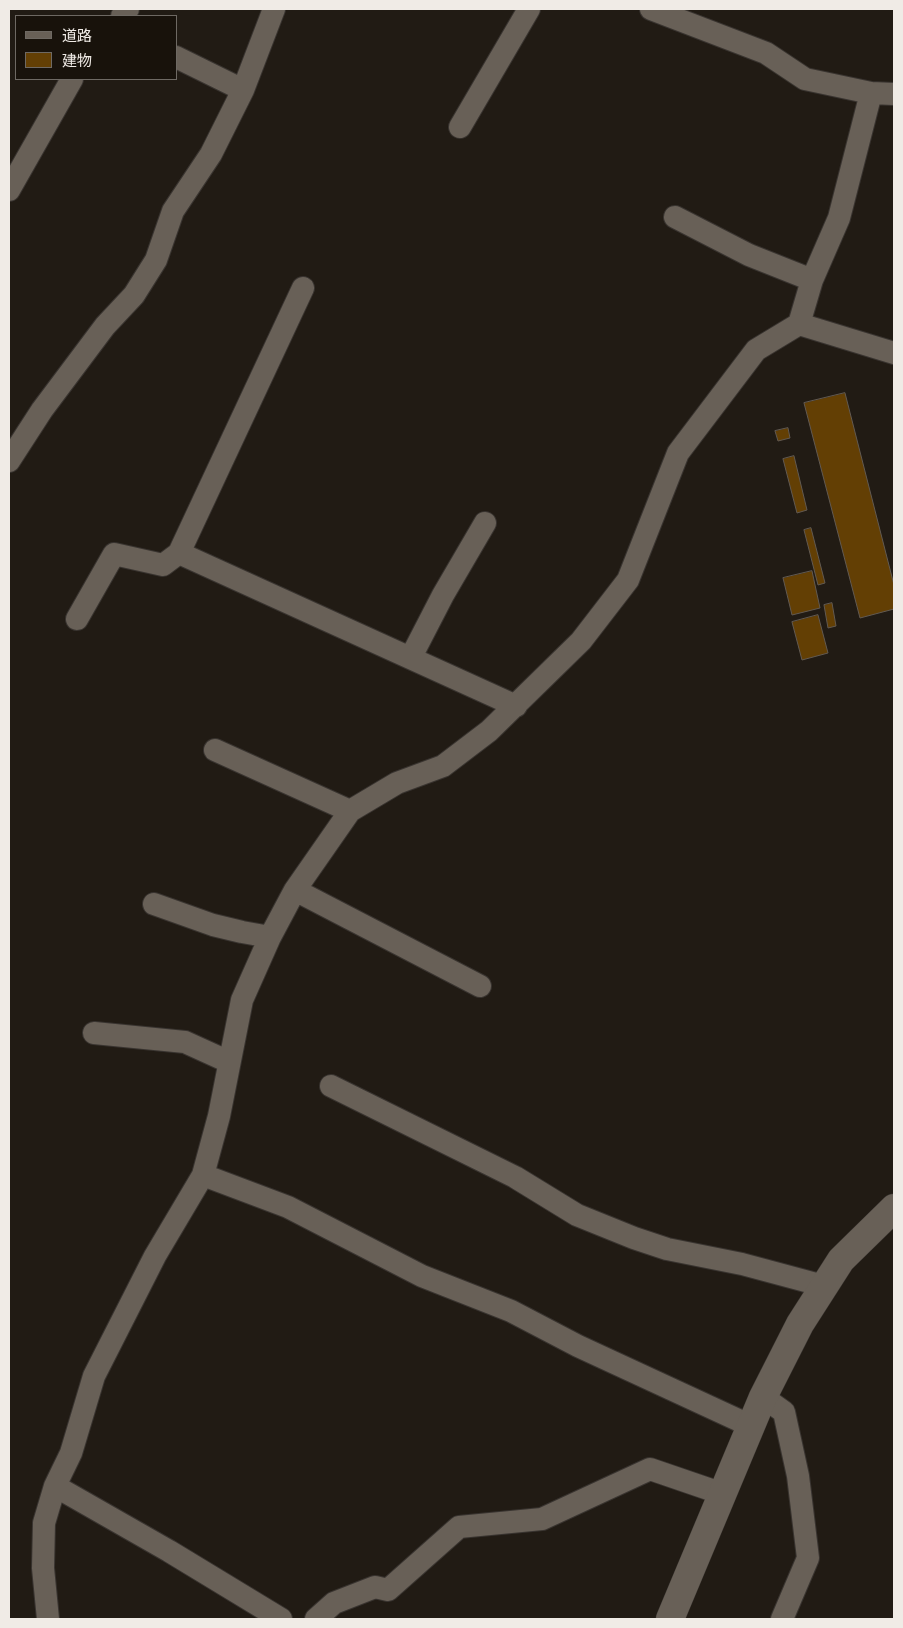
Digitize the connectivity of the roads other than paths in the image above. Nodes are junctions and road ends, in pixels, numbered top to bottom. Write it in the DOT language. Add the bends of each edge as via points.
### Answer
graph roads {
  1 [pos="274,9"];
  2 [pos="529,9"];
  3 [pos="650,9"];
  4 [pos="178,58"];
  5 [pos="71,80"];
  6 [pos="243,90"];
  7 [pos="871,93"];
  8 [pos="894,94"];
  9 [pos="460,127"];
  10 [pos="9,190"];
  11 [pos="675,217"];
  12 [pos="812,280"];
  13 [pos="303,288"];
  14 [pos="799,324"];
  15 [pos="894,353"];
  16 [pos="9,461"];
  17 [pos="485,523"];
  18 [pos="179,553"];
  19 [pos="77,619"];
  20 [pos="411,657"];
  21 [pos="516,706"];
  22 [pos="215,750"];
  23 [pos="350,811"];
  24 [pos="295,890"];
  25 [pos="154,904"];
  26 [pos="270,937"];
  27 [pos="480,986"];
  28 [pos="94,1033"];
  29 [pos="229,1062"];
  30 [pos="331,1086"];
  31 [pos="203,1175"];
  32 [pos="894,1208"];
  33 [pos="824,1286"];
  34 [pos="764,1397"];
  35 [pos="752,1426"];
  36 [pos="55,1486"];
  37 [pos="722,1494"];
  38 [pos="48,1619"];
  39 [pos="281,1619"];
  40 [pos="316,1619"];
  41 [pos="670,1619"];
  42 [pos="782,1619"];
  1 -- 6 [label="street"];
  2 -- 9 [label="street"];
  3 -- 7 [label="street" via="766,52 805,78"];
  4 -- 6 [label="street"];
  5 -- 10 [label="street"];
  6 -- 16 [label="street" via="211,154 173,212 156,260 134,294 105,326 42,410"];
  7 -- 8 [label="street"];
  7 -- 12 [label="street" via="839,218"];
  11 -- 12 [label="street" via="749,255"];
  12 -- 14 [label="street"];
  13 -- 18 [label="street"];
  14 -- 15 [label="street"];
  14 -- 21 [label="street" via="756,350 678,453 628,580 581,642"];
  17 -- 20 [label="street"];
  18 -- 19 [label="street" via="163,565 114,554"];
  18 -- 20 [label="street"];
  20 -- 21 [label="street"];
  21 -- 23 [label="street" via="443,766 397,783"];
  22 -- 23 [label="street"];
  23 -- 24 [label="street"];
  24 -- 26 [label="street"];
  24 -- 27 [label="street"];
  25 -- 26 [label="street" via="213,925"];
  26 -- 29 [label="street" via="242,1000"];
  28 -- 29 [label="street" via="185,1042"];
  29 -- 31 [label="street"];
  30 -- 33 [label="street" via="515,1177 577,1215 667,1249 742,1264"];
  31 -- 35 [label="street" via="288,1207 422,1276 510,1311"];
  31 -- 36 [label="street" via="155,1256 94,1376 71,1453"];
  32 -- 33 [label="street" via="841,1260"];
  33 -- 34 [label="street" via="800,1324"];
  34 -- 35 [label="street"];
  34 -- 42 [label="street" via="784,1412 798,1476 808,1558"];
  35 -- 37 [label="street"];
  36 -- 38 [label="street" via="44,1523 43,1568"];
  36 -- 39 [label="street"];
  37 -- 40 [label="street" via="650,1469 542,1519 459,1526 388,1590 375,1587 334,1604"];
  37 -- 41 [label="street"];
}
